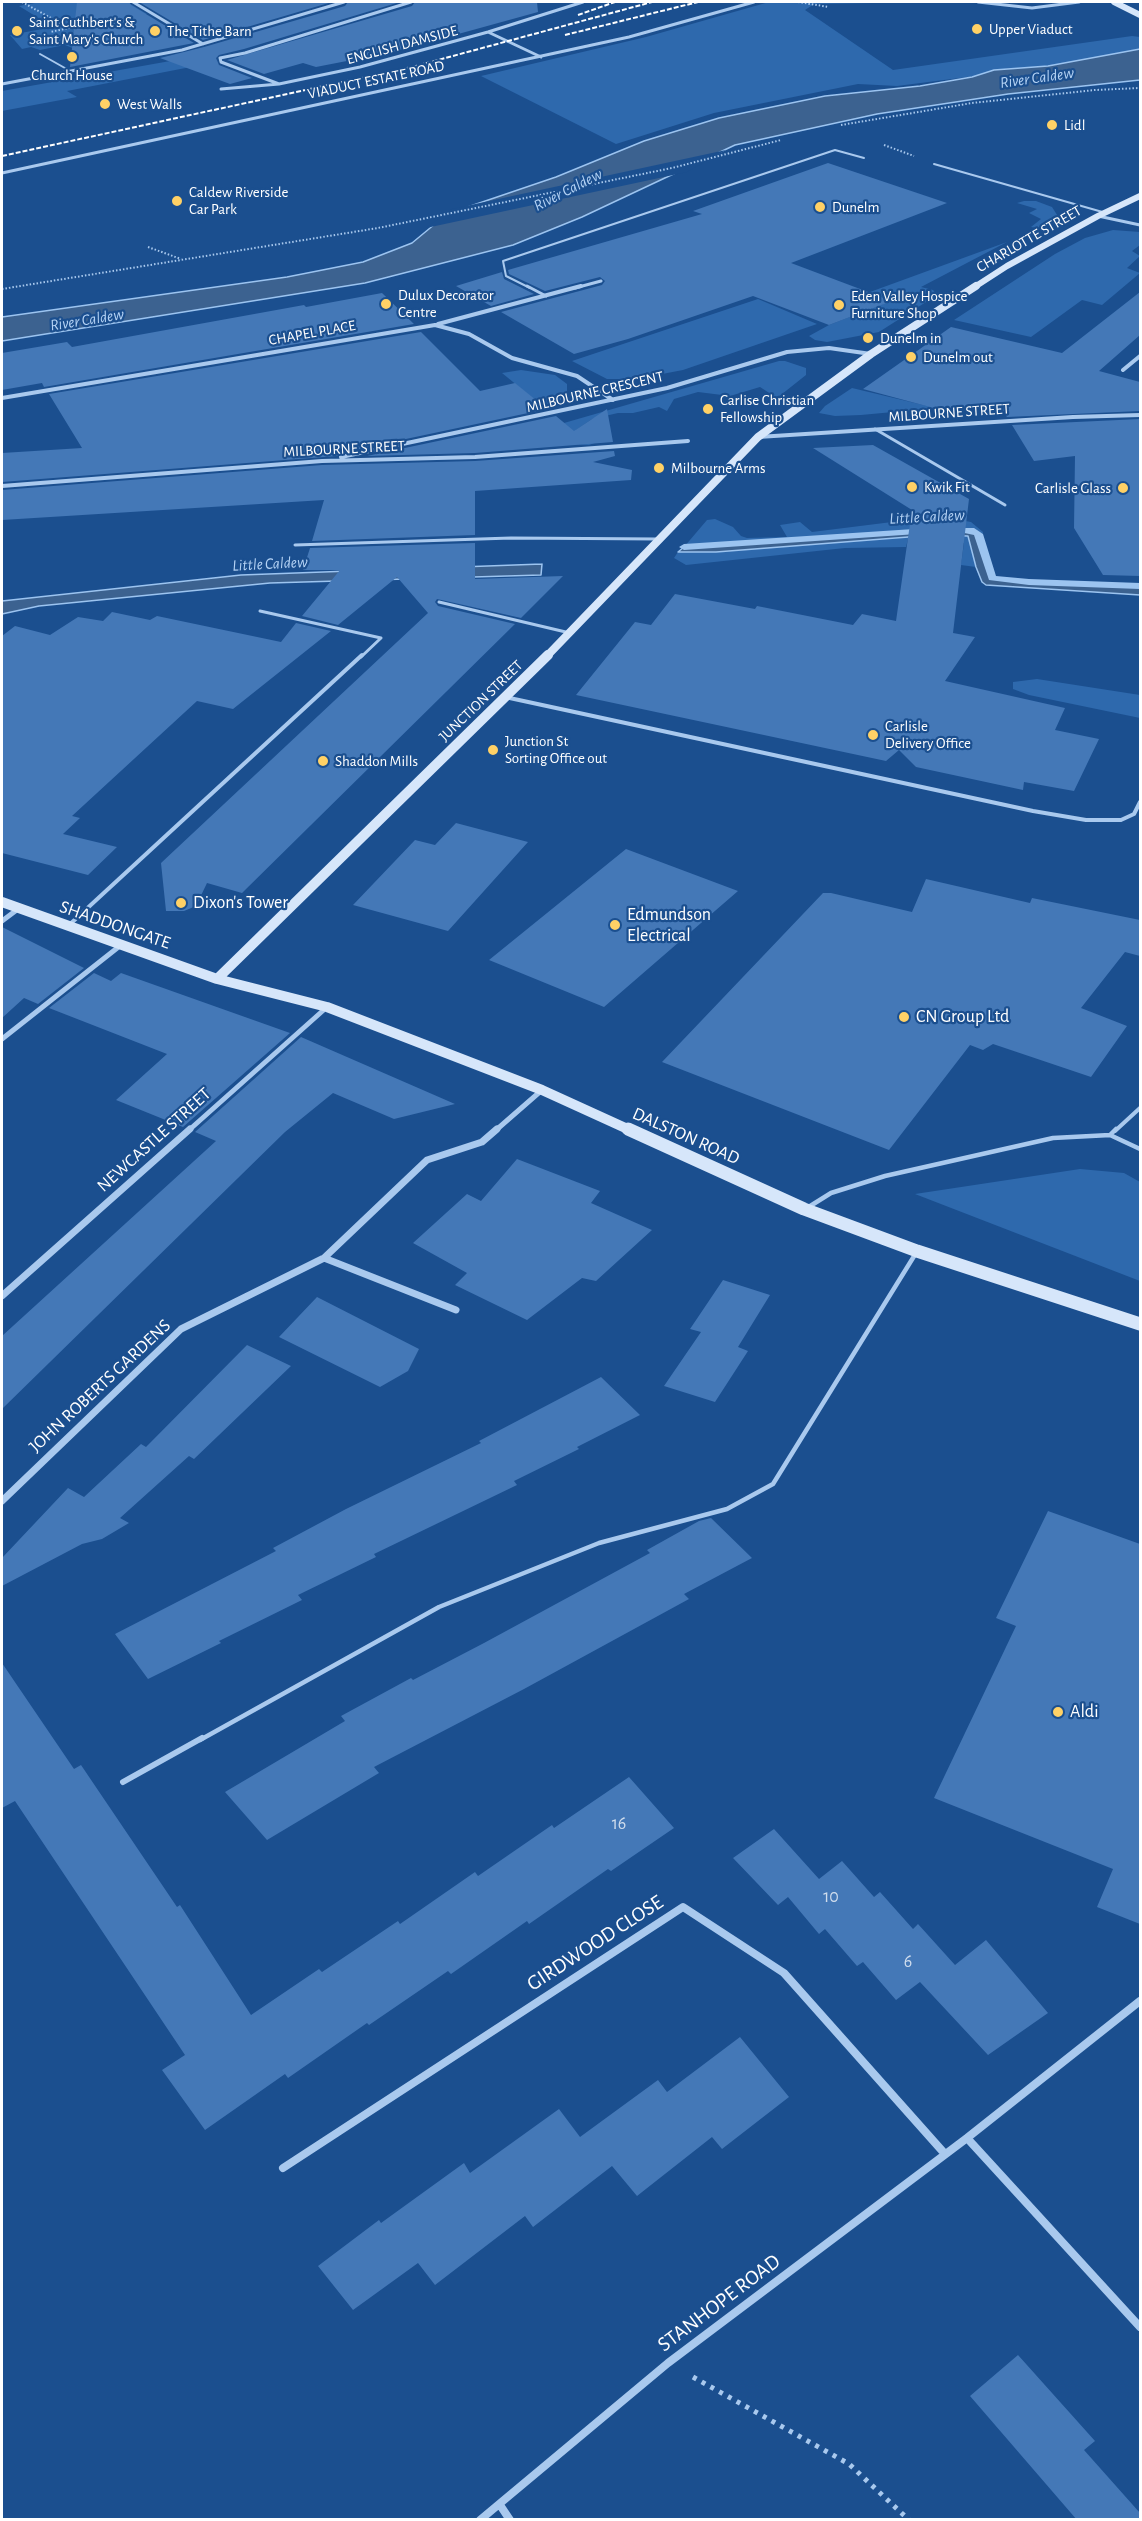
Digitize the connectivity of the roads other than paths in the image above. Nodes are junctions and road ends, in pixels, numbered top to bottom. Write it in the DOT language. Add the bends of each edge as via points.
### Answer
graph roads {
  1 [pos="133,2"];
  2 [pos="344,2"];
  3 [pos="411,2"];
  4 [pos="583,2"];
  5 [pos="754,2"];
  6 [pos="978,2"];
  7 [pos="1080,2"];
  8 [pos="1114,2"];
  9 [pos="1140,15"];
  10 [pos="488,32"];
  11 [pos="203,44"];
  12 [pos="40,54"];
  13 [pos="541,57"];
  14 [pos="72,72"];
  15 [pos="2,84"];
  16 [pos="279,84"];
  17 [pos="221,89"];
  18 [pos="864,158"];
  19 [pos="934,164"];
  20 [pos="2,173"];
  21 [pos="1140,196"];
  22 [pos="1102,214"];
  23 [pos="1140,225"];
  24 [pos="601,281"];
  25 [pos="546,296"];
  26 [pos="435,325"];
  27 [pos="871,354"];
  28 [pos="1140,356"];
  29 [pos="1123,370"];
  30 [pos="2,398"];
  31 [pos="613,400"];
  32 [pos="1140,415"];
  33 [pos="875,429"];
  34 [pos="758,437"];
  35 [pos="688,441"];
  36 [pos="322,461"];
  37 [pos="2,486"];
  38 [pos="1005,505"];
  39 [pos="661,539"];
  40 [pos="296,545"];
  41 [pos="439,602"];
  42 [pos="260,611"];
  43 [pos="570,633"];
  44 [pos="506,697"];
  45 [pos="1140,802"];
  46 [pos="2,902"];
  47 [pos="18,909"];
  48 [pos="2,921"];
  49 [pos="68,926"];
  50 [pos="121,944"];
  51 [pos="217,979"];
  52 [pos="327,1007"];
  53 [pos="2,1039"];
  54 [pos="542,1090"];
  55 [pos="1140,1108"];
  56 [pos="1110,1135"];
  57 [pos="1140,1149"];
  58 [pos="804,1209"];
  59 [pos="917,1251"];
  60 [pos="324,1258"];
  61 [pos="2,1296"];
  62 [pos="456,1310"];
  63 [pos="1140,1324"];
  64 [pos="2,1501"];
  65 [pos="123,1782"];
  66 [pos="1140,2001"];
  67 [pos="967,2138"];
  68 [pos="945,2154"];
  69 [pos="283,2168"];
  70 [pos="1140,2327"];
  71 [pos="500,2505"];
  72 [pos="480,2520"];
  73 [pos="510,2520"];
  1 -- 11 [label="street"];
  2 -- 11 [label="street"];
  3 -- 16 [label="street" via="220,58 221,62"];
  4 -- 10 [label="street, ENGLISH DAMSIDE"];
  5 -- 13 [label="street, VIADUCT ESTATE ROAD"];
  6 -- 7 [label="street" via="1032,8"];
  8 -- 9 [label="street"];
  10 -- 13 [label="street"];
  10 -- 16 [label="street, ENGLISH DAMSIDE" via="360,68"];
  11 -- 14 [label="street"];
  12 -- 14 [label="lane"];
  13 -- 20 [label="street, VIADUCT ESTATE ROAD"];
  14 -- 15 [label="street"];
  16 -- 17 [label="street, ENGLISH DAMSIDE"];
  18 -- 25 [label="lane" via="835,150 503,261 506,276"];
  19 -- 22 [label="lane"];
  21 -- 22 [label="street, CHARLOTTE STREET"];
  22 -- 23 [label="street"];
  22 -- 27 [label="street, CHARLOTTE STREET" via="1007,266"];
  24 -- 25 [label="street"];
  25 -- 26 [label="street"];
  26 -- 30 [label="street, CHAPEL PLACE"];
  26 -- 31 [label="street, CHAPEL PLACE" via="469,334 512,358 577,376"];
  27 -- 31 [label="street, MILBOURNE CRESCENT" via="829,348 787,352"];
  27 -- 34 [label="street, CHARLOTTE STREET"];
  28 -- 29 [label="street"];
  31 -- 36 [label="street, MILBOURNE CRESCENT"];
  32 -- 33 [label="street, MILBOURNE STREET"];
  33 -- 34 [label="street, MILBOURNE STREET"];
  33 -- 38 [label="lane"];
  34 -- 39 [label="street, JUNCTION STREET"];
  35 -- 36 [label="street, MILBOURNE STREET" via="475,457"];
  36 -- 37 [label="street, MILBOURNE STREET"];
  39 -- 40 [label="lane" via="511,538"];
  39 -- 43 [label="street, JUNCTION STREET"];
  41 -- 43 [label="lane"];
  42 -- 49 [label="lane" via="381,638"];
  43 -- 44 [label="street, JUNCTION STREET"];
  44 -- 45 [label="lane" via="1086,820 1122,820 1134,814"];
  44 -- 51 [label="street, JUNCTION STREET"];
  46 -- 47 [label="street, SHADDONGATE"];
  47 -- 48 [label="street"];
  47 -- 49 [label="street, SHADDONGATE"];
  49 -- 50 [label="street, SHADDONGATE"];
  50 -- 51 [label="street, SHADDONGATE"];
  50 -- 53 [label="street"];
  51 -- 52 [label="street, DALSTON ROAD"];
  52 -- 54 [label="street, DALSTON ROAD"];
  52 -- 61 [label="street, NEWCASTLE STREET"];
  54 -- 58 [label="street, DALSTON ROAD"];
  54 -- 60 [label="street, JOHN ROBERTS GARDENS" via="482,1142 427,1160"];
  55 -- 56 [label="lane"];
  56 -- 57 [label="lane"];
  56 -- 58 [label="lane" via="1053,1138 959,1158 831,1193"];
  58 -- 59 [label="street, DALSTON ROAD"];
  59 -- 63 [label="street, DALSTON ROAD"];
  59 -- 65 [label="lane" via="773,1484 727,1509 599,1543 439,1607"];
  60 -- 62 [label="street"];
  60 -- 64 [label="street, JOHN ROBERTS GARDENS" via="181,1329"];
  66 -- 67 [label="street, STANHOPE ROAD"];
  67 -- 68 [label="street, STANHOPE ROAD"];
  67 -- 70 [label="street"];
  68 -- 69 [label="street, GIRDWOOD CLOSE" via="784,1973 683,1907"];
  68 -- 71 [label="street, STANHOPE ROAD" via="668,2363"];
  71 -- 72 [label="street, STANHOPE ROAD"];
  71 -- 73 [label="street"];
}
